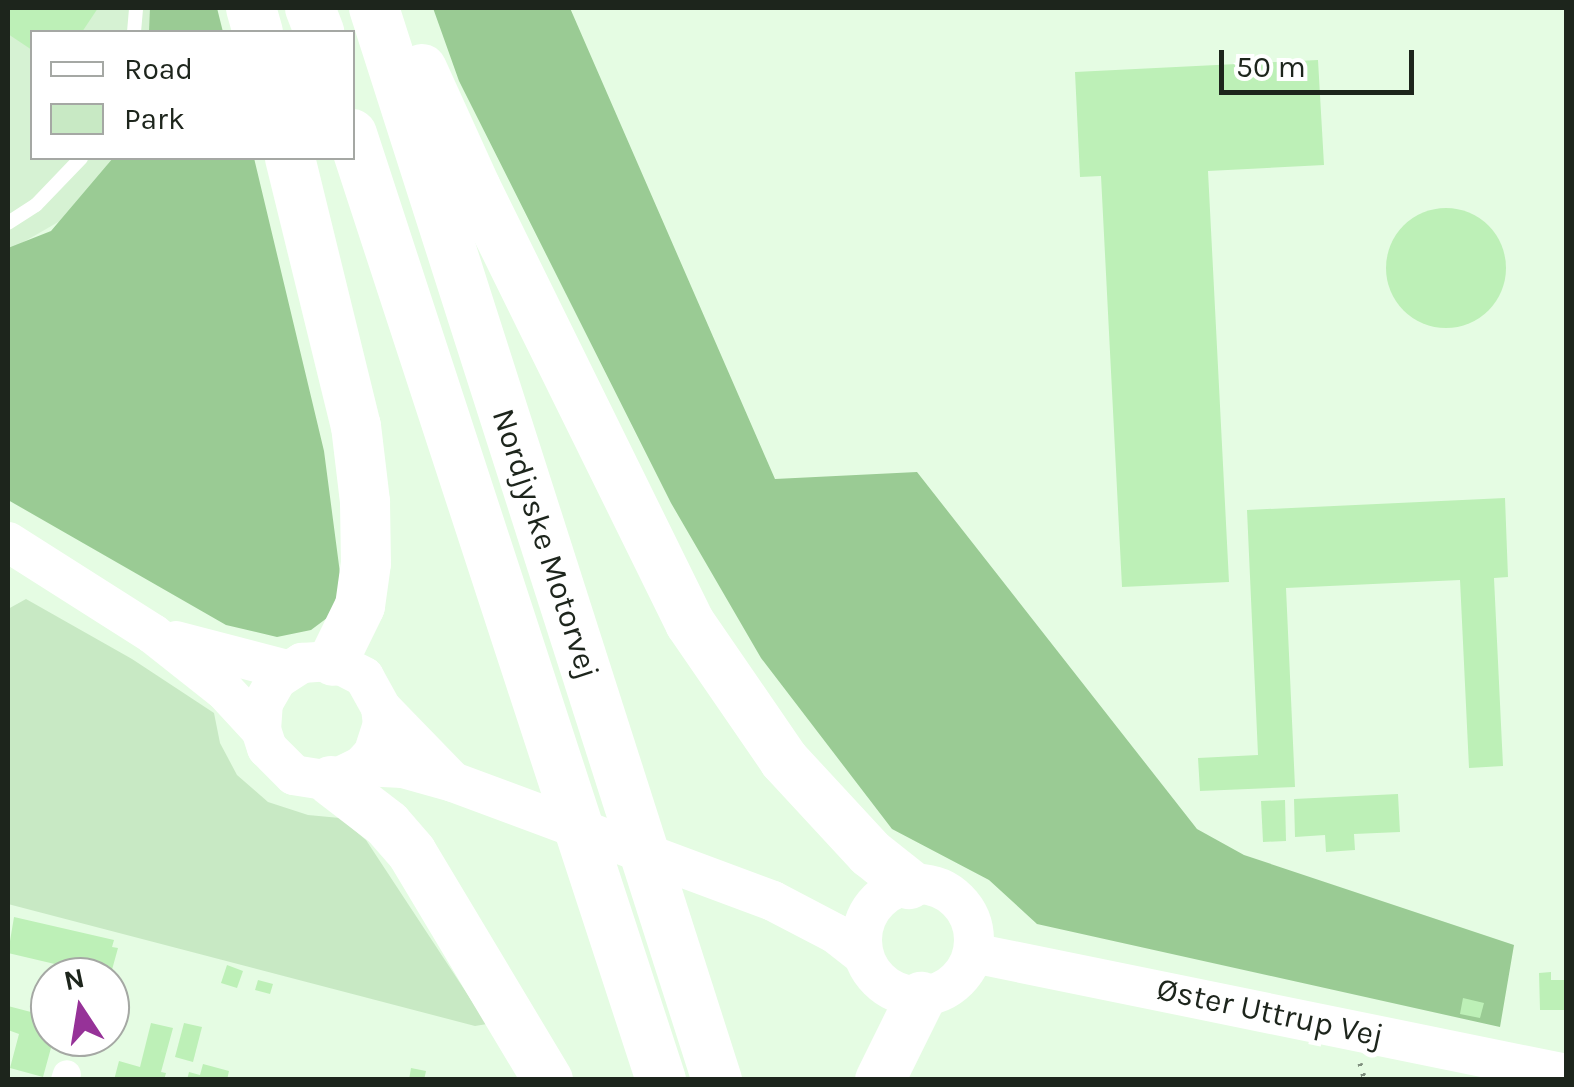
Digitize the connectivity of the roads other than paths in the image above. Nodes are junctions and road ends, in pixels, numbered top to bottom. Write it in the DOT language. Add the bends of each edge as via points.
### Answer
graph roads {
  1 [pos="374,8"];
  2 [pos="401,8"];
  3 [pos="355,143"];
  4 [pos="79,160"];
  5 [pos="290,160"];
  6 [pos="8,223"];
  7 [pos="8,542"];
  8 [pos="153,634"];
  9 [pos="310,665"];
  10 [pos="382,708"];
  11 [pos="261,730"];
  12 [pos="347,774"];
  13 [pos="454,782"];
  14 [pos="893,893"];
  15 [pos="757,896"];
  16 [pos="973,952"];
  17 [pos="863,955"];
  18 [pos="921,996"];
  19 [pos="1566,1074"];
  20 [pos="548,1080"];
  21 [pos="661,1080"];
  22 [pos="717,1080"];
  23 [pos="880,1080"];
  1 -- 22 [label="highway, Nordjyske Motorvej"];
  2 -- 14 [label="highway" via="476,188 690,623 784,760 870,853"];
  3 -- 21 [label="highway, Nordjyske Motorvej"];
  4 -- 6 [label="lane" via="36,205"];
  5 -- 9 [label="highway" via="356,426 365,502 360,606"];
  7 -- 8 [label="street"];
  8 -- 9 [label="street" via="239,661"];
  8 -- 11 [label="street" via="225,691"];
  9 -- 10 [label="street" via="364,676"];
  9 -- 11 [label="street" via="263,702"];
  10 -- 12 [label="street" via="380,740"];
  10 -- 13 [label="street"];
  11 -- 12 [label="street" via="267,748 294,775"];
  12 -- 13 [label="street" via="403,768"];
  12 -- 20 [label="highway" via="412,853"];
  13 -- 15 [label="street"];
  14 -- 15 [label="street"];
  14 -- 16 [label="street" via="927,884 959,901 970,916"];
  14 -- 17 [label="street" via="863,926"];
  15 -- 17 [label="street" via="836,934"];
  16 -- 18 [label="street" via="954,983"];
  16 -- 19 [label="street, Øster Uttrup Vej"];
  17 -- 18 [label="street" via="884,986"];
  18 -- 23 [label="highway"];
}
